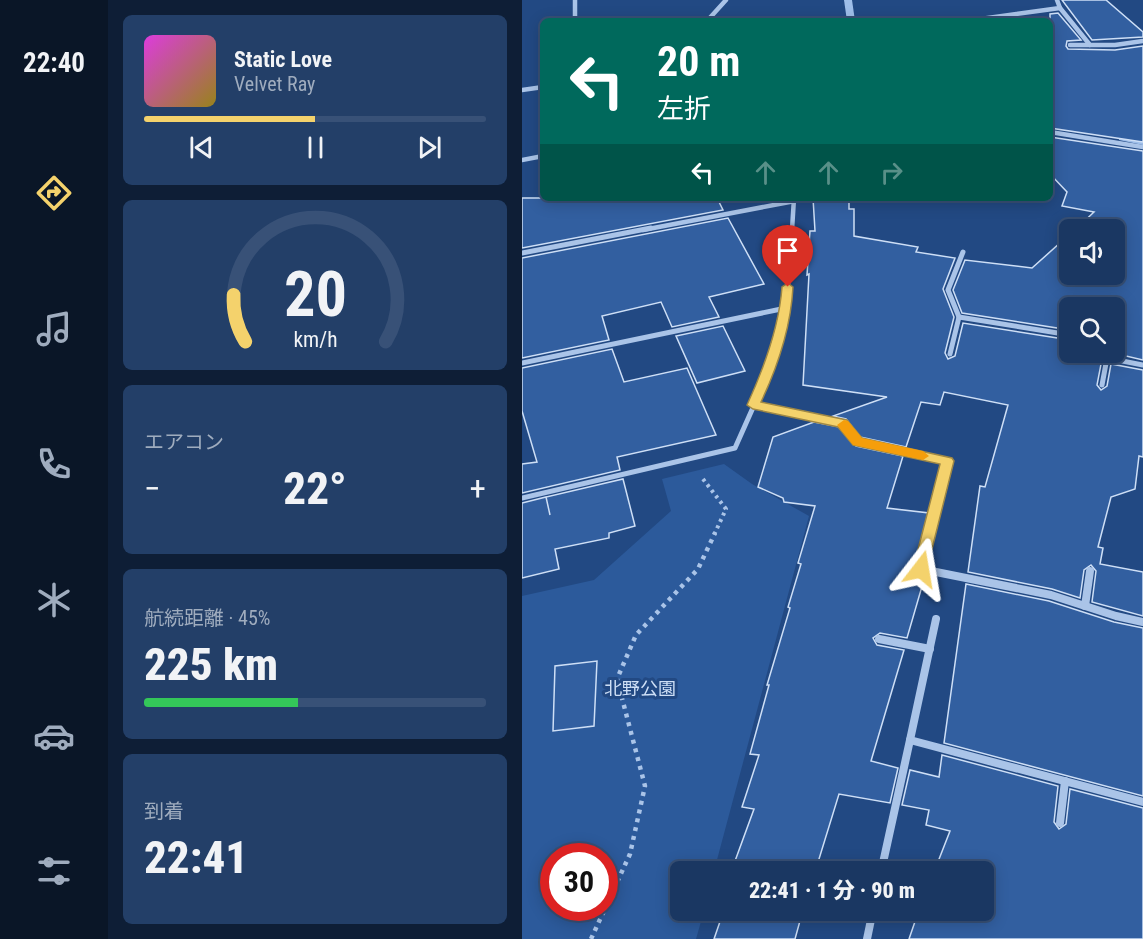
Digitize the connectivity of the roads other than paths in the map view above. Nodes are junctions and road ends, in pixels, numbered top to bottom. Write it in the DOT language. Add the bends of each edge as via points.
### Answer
graph roads {
  1 [pos="575,0"];
  2 [pos="726,0"];
  3 [pos="1057,0"];
  4 [pos="1060,8"];
  5 [pos="575,18"];
  6 [pos="710,18"];
  7 [pos="988,18"];
  8 [pos="1143,41"];
  9 [pos="1070,45"];
  10 [pos="1090,45"];
  11 [pos="540,87"];
  12 [pos="522,89"];
  13 [pos="1053,132"];
  14 [pos="1143,147"];
  15 [pos="540,157"];
  16 [pos="522,160"];
  17 [pos="789,201"];
  18 [pos="794,201"];
  19 [pos="963,252"];
  20 [pos="522,253"];
  21 [pos="786,308"];
  22 [pos="959,317"];
  23 [pos="1059,333"];
  24 [pos="950,354"];
  25 [pos="1125,361"];
  26 [pos="522,363"];
  27 [pos="1104,363"];
  28 [pos="1143,365"];
  29 [pos="1102,385"];
  30 [pos="753,405"];
  31 [pos="522,498"];
  32 [pos="1090,571"];
  33 [pos="1085,606"];
  34 [pos="936,619"];
  35 [pos="1143,622"];
  36 [pos="879,639"];
  37 [pos="930,649"];
  38 [pos="910,740"];
  39 [pos="1065,781"];
  40 [pos="1143,802"];
  41 [pos="1060,824"];
  42 [pos="883,861"];
  43 [pos="871,921"];
  44 [pos="867,939"];
  1 -- 5 [label="street"];
  2 -- 6 [label="street"];
  3 -- 4 [label="street"];
  4 -- 7 [label="street"];
  4 -- 10 [label="street"];
  8 -- 10 [label="street"];
  9 -- 10 [label="street"];
  11 -- 12 [label="street"];
  13 -- 14 [label="street"];
  15 -- 16 [label="street"];
  17 -- 20 [label="street"];
  18 -- 21 [label="street"];
  19 -- 22 [label="street" via="948,291"];
  21 -- 26 [label="street"];
  21 -- 30 [label="street" via="768,375"];
  22 -- 23 [label="street"];
  22 -- 24 [label="street"];
  25 -- 28 [label="street"];
  27 -- 29 [label="street"];
  30 -- 31 [label="street" via="735,448"];
  30 -- 33 [label="street" via="843,423 857,441 947,461 921,569 1051,595"];
  32 -- 33 [label="street"];
  33 -- 35 [label="street"];
  34 -- 37 [label="street"];
  36 -- 37 [label="street"];
  37 -- 38 [label="street"];
  38 -- 39 [label="street"];
  38 -- 42 [label="street"];
  39 -- 40 [label="street"];
  39 -- 41 [label="street"];
  43 -- 44 [label="street"];
}
